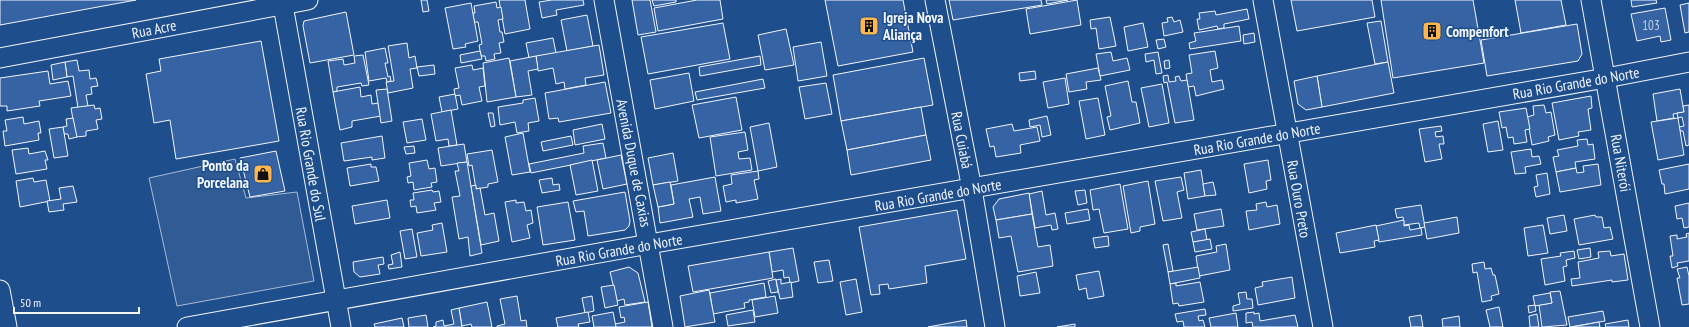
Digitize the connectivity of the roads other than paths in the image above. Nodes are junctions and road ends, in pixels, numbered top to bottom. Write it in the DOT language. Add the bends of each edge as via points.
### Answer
graph roads {
  1 [pos="308,0"];
  2 [pos="604,0"];
  3 [pos="935,0"];
  4 [pos="1263,0"];
  5 [pos="1591,0"];
  6 [pos="282,2"];
  7 [pos="0,58"];
  8 [pos="1689,62"];
  9 [pos="1606,78"];
  10 [pos="1288,134"];
  11 [pos="972,189"];
  12 [pos="649,244"];
  13 [pos="0,290"];
  14 [pos="337,301"];
  15 [pos="7,327"];
  16 [pos="187,327"];
  17 [pos="341,327"];
  18 [pos="663,327"];
  19 [pos="995,327"];
  20 [pos="1323,327"];
  21 [pos="1650,327"];
  1 -- 6 [label="street, Rua Acre"];
  2 -- 12 [label="street, Avenida Duque de Caxias"];
  3 -- 11 [label="street, Rua Cuiabá"];
  4 -- 10 [label="street, Rua Ouro Preto"];
  5 -- 9 [label="street, Rua Niterói"];
  6 -- 7 [label="street, Rua Acre"];
  6 -- 14 [label="street, Rua Rio Grande do Sul"];
  8 -- 9 [label="street, Rua Rio Grande do Norte"];
  9 -- 10 [label="street, Rua Rio Grande do Norte"];
  9 -- 21 [label="street, Rua Niterói"];
  10 -- 11 [label="street, Rua Rio Grande do Norte"];
  10 -- 20 [label="street, Rua Ouro Preto"];
  11 -- 12 [label="street, Rua Rio Grande do Norte"];
  11 -- 19 [label="street, Rua Cuiabá"];
  12 -- 14 [label="street, Rua Rio Grande do Norte"];
  12 -- 18 [label="street, Avenida Duque de Caxias"];
  13 -- 15 [label="street"];
  14 -- 16 [label="street, Rua Rio Grande do Norte"];
  14 -- 17 [label="street, Rua Rio Grande do Sul"];
}
